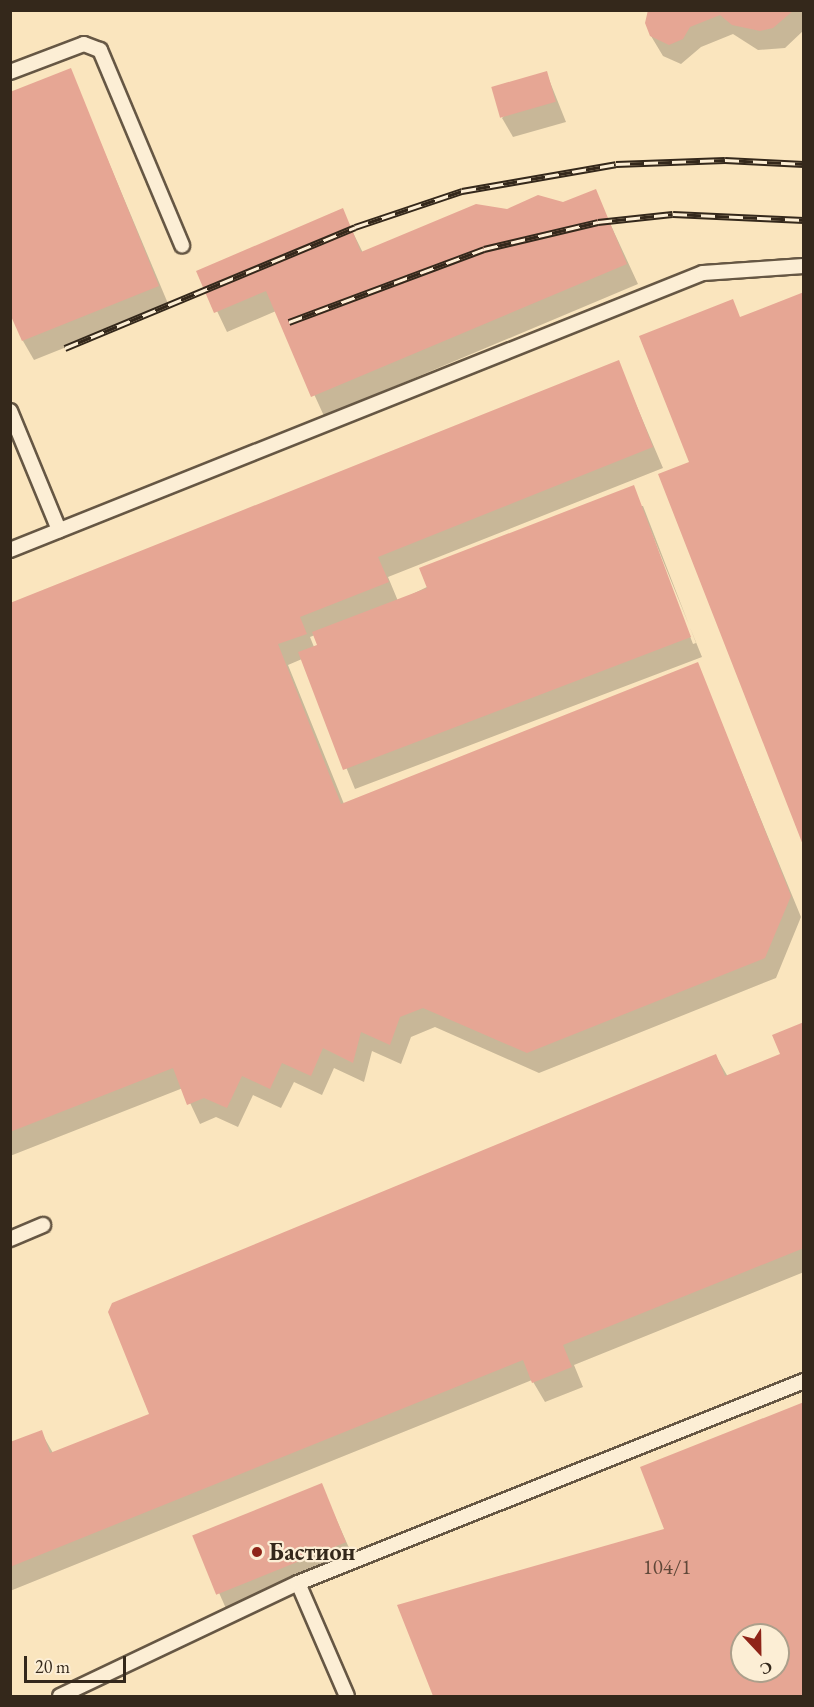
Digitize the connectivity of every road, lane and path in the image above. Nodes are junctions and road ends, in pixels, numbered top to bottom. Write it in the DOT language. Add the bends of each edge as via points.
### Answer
graph roads {
  1 [pos="10,72"];
  2 [pos="182,245"];
  3 [pos="804,266"];
  4 [pos="10,411"];
  5 [pos="59,530"];
  6 [pos="10,550"];
  7 [pos="43,1226"];
  8 [pos="10,1239"];
  9 [pos="804,1381"];
  10 [pos="298,1583"];
  11 [pos="60,1696"];
  12 [pos="347,1696"];
  1 -- 2 [label="lane" via="84,44 100,50"];
  3 -- 5 [label="lane" via="703,273"];
  4 -- 5 [label="lane"];
  5 -- 6 [label="lane"];
  7 -- 8 [label="lane"];
  9 -- 10 [label="lane"];
  10 -- 11 [label="lane"];
  10 -- 12 [label="lane"];
}
